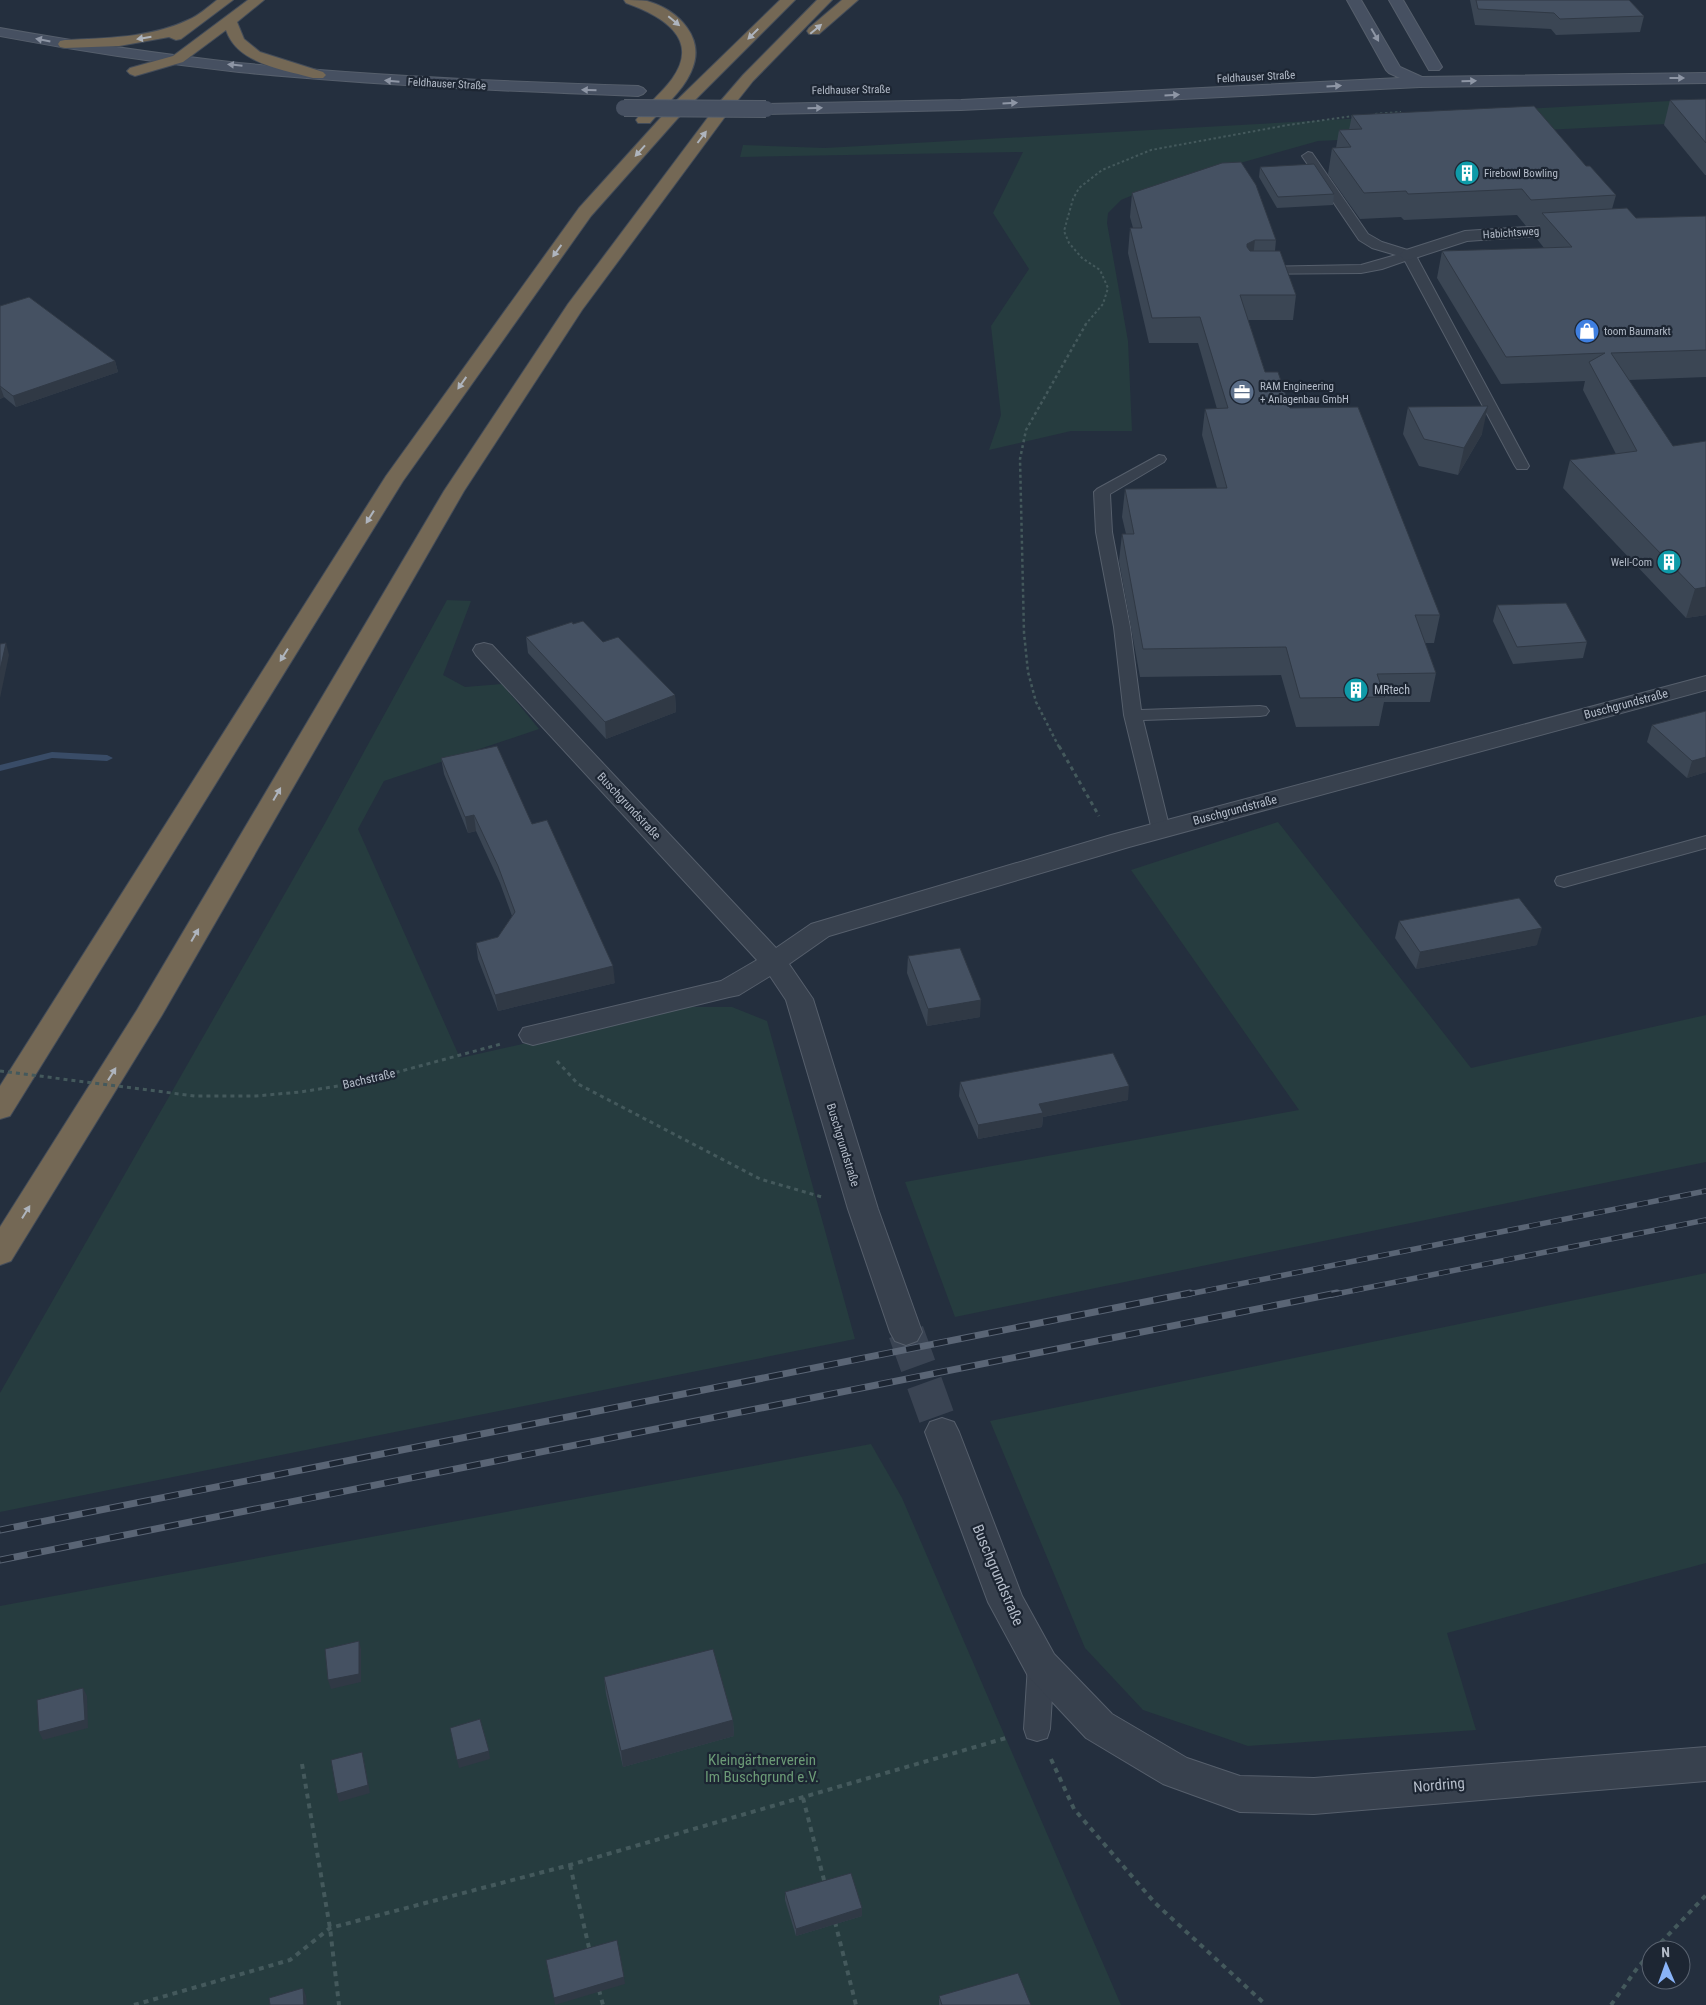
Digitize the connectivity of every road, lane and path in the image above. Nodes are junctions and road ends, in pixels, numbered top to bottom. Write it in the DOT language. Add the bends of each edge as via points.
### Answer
graph roads {
  1 [pos="226,0"];
  2 [pos="257,0"];
  3 [pos="631,0"];
  4 [pos="788,0"];
  5 [pos="825,0"];
  6 [pos="851,0"];
  7 [pos="1354,0"];
  8 [pos="1396,0"];
  9 [pos="230,21"];
  10 [pos="191,24"];
  11 [pos="0,32"];
  12 [pos="64,44"];
  13 [pos="149,56"];
  14 [pos="178,59"];
  15 [pos="1451,66"];
  16 [pos="1434,68"];
  17 [pos="130,70"];
  18 [pos="1394,70"];
  19 [pos="318,75"];
  20 [pos="174,76"];
  21 [pos="748,78"];
  22 [pos="1706,78"];
  23 [pos="1420,82"];
  24 [pos="1087,84"];
  25 [pos="760,92"];
  26 [pos="604,107"];
  27 [pos="1406,112"];
  28 [pos="1368,115"];
  29 [pos="1360,116"];
  30 [pos="635,131"];
  31 [pos="1308,156"];
  32 [pos="605,166"];
  33 [pos="585,212"];
  34 [pos="1589,228"];
  35 [pos="1409,255"];
  36 [pos="1252,271"];
  37 [pos="1158,459"];
  38 [pos="1522,466"];
  39 [pos="484,650"];
  40 [pos="1706,683"];
  41 [pos="1260,711"];
  42 [pos="1133,715"];
  43 [pos="1160,830"];
  44 [pos="1120,841"];
  45 [pos="1706,842"];
  46 [pos="1564,881"];
  47 [pos="774,962"];
  48 [pos="533,1035"];
  49 [pos="0,1071"];
  50 [pos="0,1109"];
  51 [pos="863,1209"];
  52 [pos="0,1253"];
  53 [pos="906,1332"];
  54 [pos="942,1432"];
  55 [pos="1040,1665"];
  56 [pos="1037,1729"];
  57 [pos="302,1764"];
  58 [pos="1706,1764"];
  59 [pos="1176,1772"];
  60 [pos="803,1798"];
  61 [pos="570,1865"];
  62 [pos="827,1892"];
  63 [pos="1706,1895"];
  64 [pos="834,1920"];
  65 [pos="330,1928"];
  66 [pos="1663,1940"];
  67 [pos="592,1958"];
  68 [pos="1641,1964"];
  69 [pos="598,1986"];
  70 [pos="134,2005"];
  71 [pos="339,2005"];
  72 [pos="603,2005"];
  73 [pos="856,2005"];
  74 [pos="1266,2005"];
  75 [pos="1612,2005"];
  1 -- 10 [label="highway"];
  2 -- 9 [label="highway"];
  3 -- 30 [label="highway, one-way" via="667,16 681,27 689,40 690,56 684,73"];
  4 -- 33 [label="highway, one-way" via="680,106"];
  5 -- 21 [label="highway"];
  21 -- 6 [label="highway, one-way" via="792,49"];
  7 -- 18 [label="main road, one-way"];
  8 -- 16 [label="main road"];
  9 -- 14 [label="highway"];
  9 -- 19 [label="highway" via="237,41 255,55"];
  10 -- 12 [label="highway, one-way" via="162,36"];
  10 -- 13 [label="highway"];
  12 -- 11 [label="main road, Feldhauser Straße, one-way"];
  12 -- 13 [label="main road, Feldhauser Straße"];
  13 -- 14 [label="main road, Feldhauser Straße"];
  13 -- 17 [label="highway"];
  14 -- 17 [label="highway"];
  19 -- 14 [label="main road, Feldhauser Straße, one-way"];
  15 -- 16 [label="main road, Feldhauser Straße"];
  16 -- 18 [label="main road, Feldhauser Straße"];
  16 -- 23 [label="main road"];
  17 -- 20 [label="main road"];
  18 -- 23 [label="main road"];
  18 -- 24 [label="main road, Feldhauser Straße"];
  25 -- 19 [label="main road, Feldhauser Straße, one-way" via="638,91"];
  52 -- 21 [label="highway, one-way" via="148,1015 454,491 574,308"];
  23 -- 22 [label="main road, Feldhauser Straße, one-way"];
  26 -- 23 [label="main road, Feldhauser Straße, one-way, bridge" via="766,109 970,105"];
  27 -- 28 [label="path"];
  29 -- 44 [label="path" via="1288,125 1151,150 1102,170 1079,188 1073,198 1064,231 1082,258 1100,270 1108,288 1103,304 1081,330 1026,430 1020,459 1024,633 1028,672 1036,702 1098,815"];
  31 -- 35 [label="lane" via="1363,237"];
  32 -- 33 [label="highway"];
  33 -- 50 [label="highway, one-way" via="394,480"];
  34 -- 35 [label="street, Habichtsweg" via="1465,236"];
  35 -- 36 [label="lane" via="1361,269"];
  35 -- 38 [label="lane"];
  37 -- 42 [label="lane" via="1102,492 1104,532 1122,626"];
  39 -- 47 [label="street, Buschgrundstraße"];
  40 -- 43 [label="street, Buschgrundstraße"];
  41 -- 42 [label="lane"];
  42 -- 43 [label="lane"];
  43 -- 44 [label="street, Buschgrundstraße"];
  44 -- 47 [label="street, Buschgrundstraße" via="820,930"];
  45 -- 46 [label="lane"];
  47 -- 48 [label="street, Buschgrundstraße" via="729,988"];
  47 -- 51 [label="street, Buschgrundstraße" via="799,999"];
  48 -- 49 [label="path, Bachstraße, bridge" via="357,1083 256,1096 195,1096"];
  48 -- 51 [label="path" via="578,1084 760,1179"];
  51 -- 53 [label="street, Buschgrundstraße"];
  54 -- 55 [label="street, Buschgrundstraße" via="1006,1602"];
  55 -- 56 [label="lane"];
  55 -- 59 [label="street, Buschgrundstraße" via="1099,1726"];
  56 -- 60 [label="path"];
  56 -- 74 [label="path" via="1074,1809 1156,1903"];
  57 -- 65 [label="path"];
  58 -- 59 [label="street, Nordring" via="1314,1796 1240,1794"];
  60 -- 61 [label="path"];
  60 -- 62 [label="path"];
  61 -- 65 [label="path"];
  61 -- 67 [label="path"];
  63 -- 66 [label="path"];
  64 -- 73 [label="path"];
  65 -- 70 [label="path" via="290,1960"];
  65 -- 71 [label="path"];
  68 -- 75 [label="path"];
  69 -- 72 [label="path"];
}
